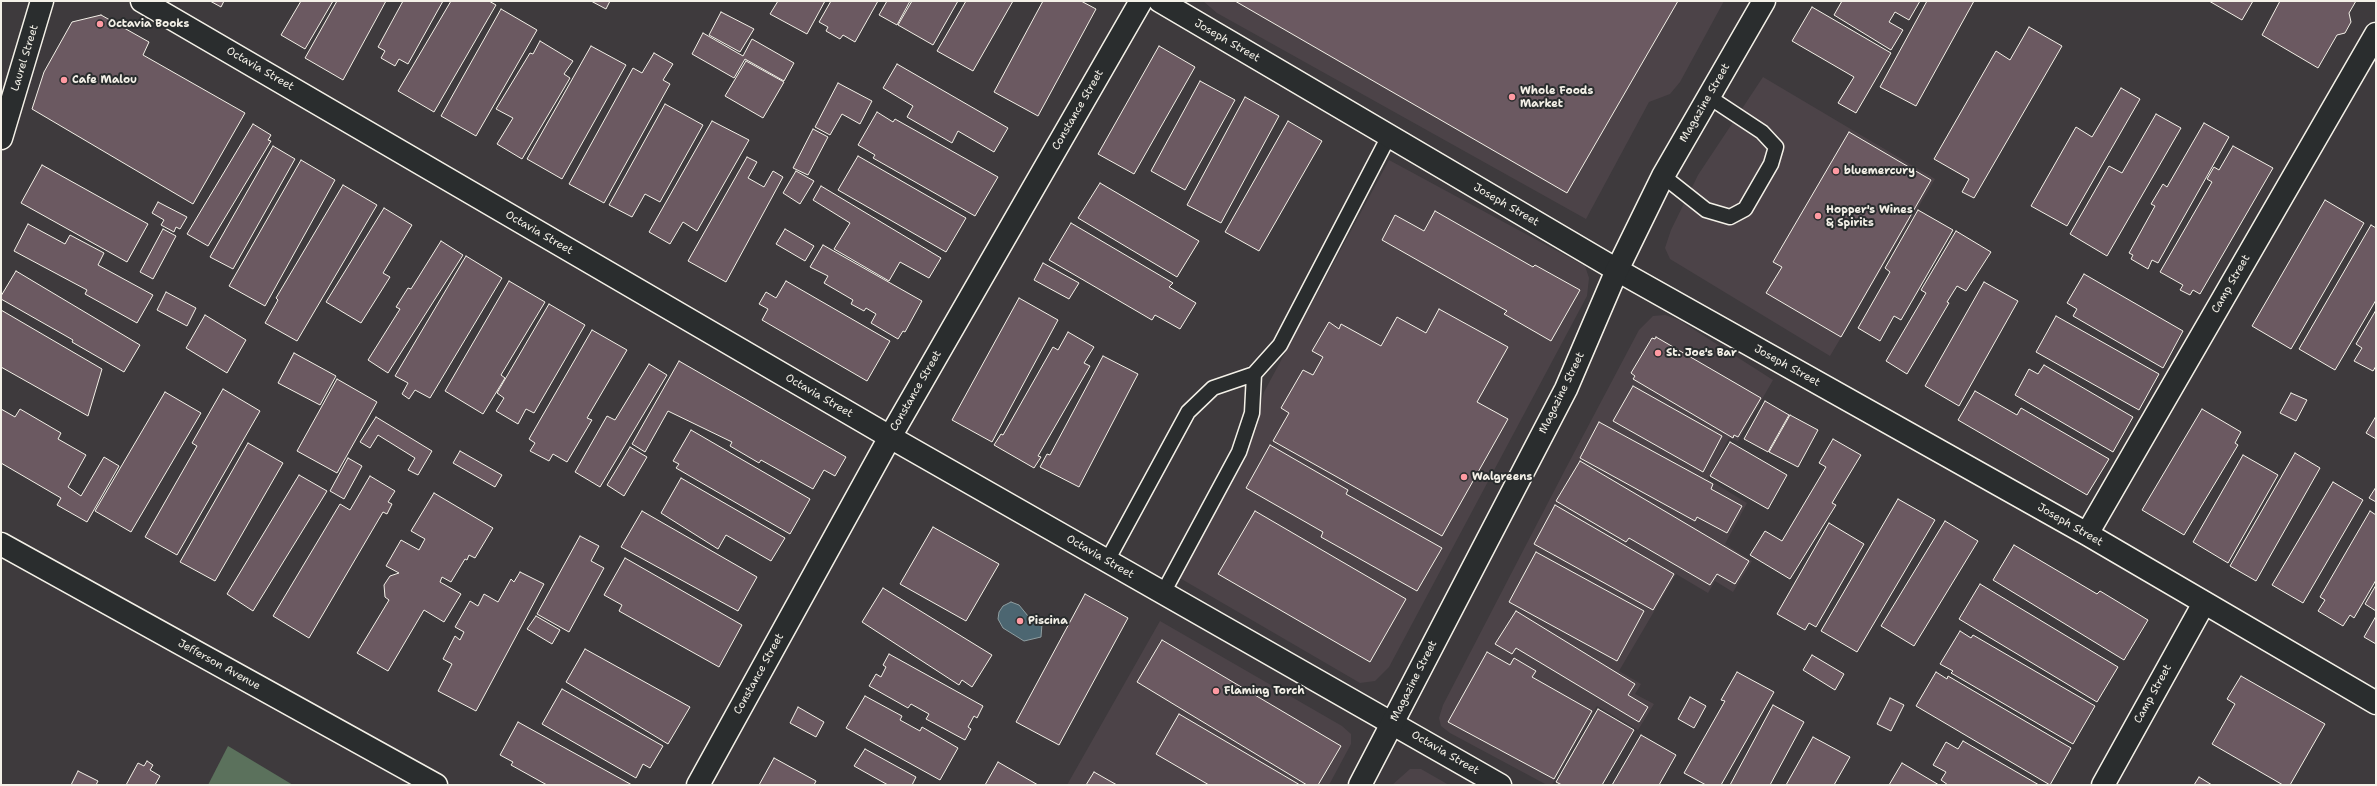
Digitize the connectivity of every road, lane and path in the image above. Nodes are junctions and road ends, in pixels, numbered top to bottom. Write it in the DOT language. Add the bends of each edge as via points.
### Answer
graph roads {
  1 [pos="42,1"];
  2 [pos="142,1"];
  3 [pos="1141,1"];
  4 [pos="1160,1"];
  5 [pos="1764,1"];
  6 [pos="2376,34"];
  7 [pos="1709,97"];
  8 [pos="1389,136"];
  9 [pos="1,138"];
  10 [pos="1663,176"];
  11 [pos="1617,270"];
  12 [pos="1254,374"];
  13 [pos="890,437"];
  14 [pos="2087,534"];
  15 [pos="1,544"];
  16 [pos="1107,561"];
  17 [pos="1163,593"];
  18 [pos="2204,603"];
  19 [pos="2376,703"];
  20 [pos="1392,723"];
  21 [pos="436,785"];
  22 [pos="698,785"];
  23 [pos="1360,785"];
  24 [pos="1500,785"];
  25 [pos="2103,785"];
  1 -- 9 [label="street, Laurel Street"];
  2 -- 13 [label="street, Octavia Street"];
  3 -- 13 [label="street, Constance Street"];
  4 -- 8 [label="street, Joseph Street"];
  5 -- 7 [label="street, Magazine Street"];
  6 -- 14 [label="street, Camp Street"];
  7 -- 10 [label="street, Magazine Street"];
  7 -- 10 [label="lane" via="1762,132 1776,147 1771,164 1745,209 1730,217 1706,210"];
  8 -- 11 [label="street, Joseph Street"];
  8 -- 12 [label="lane" via="1280,345"];
  10 -- 11 [label="street, Magazine Street"];
  11 -- 14 [label="street, Joseph Street"];
  11 -- 20 [label="street, Magazine Street" via="1566,389"];
  12 -- 16 [label="lane" via="1213,388 1188,412"];
  12 -- 17 [label="lane" via="1252,413 1239,452"];
  13 -- 16 [label="street, Octavia Street"];
  13 -- 22 [label="street, Constance Street"];
  14 -- 18 [label="street, Joseph Street"];
  15 -- 21 [label="street, Jefferson Avenue"];
  16 -- 17 [label="street, Octavia Street"];
  17 -- 20 [label="street, Octavia Street"];
  18 -- 19 [label="street, Joseph Street"];
  18 -- 25 [label="street, Camp Street"];
  20 -- 23 [label="street, Magazine Street"];
  20 -- 24 [label="street, Octavia Street"];
}
